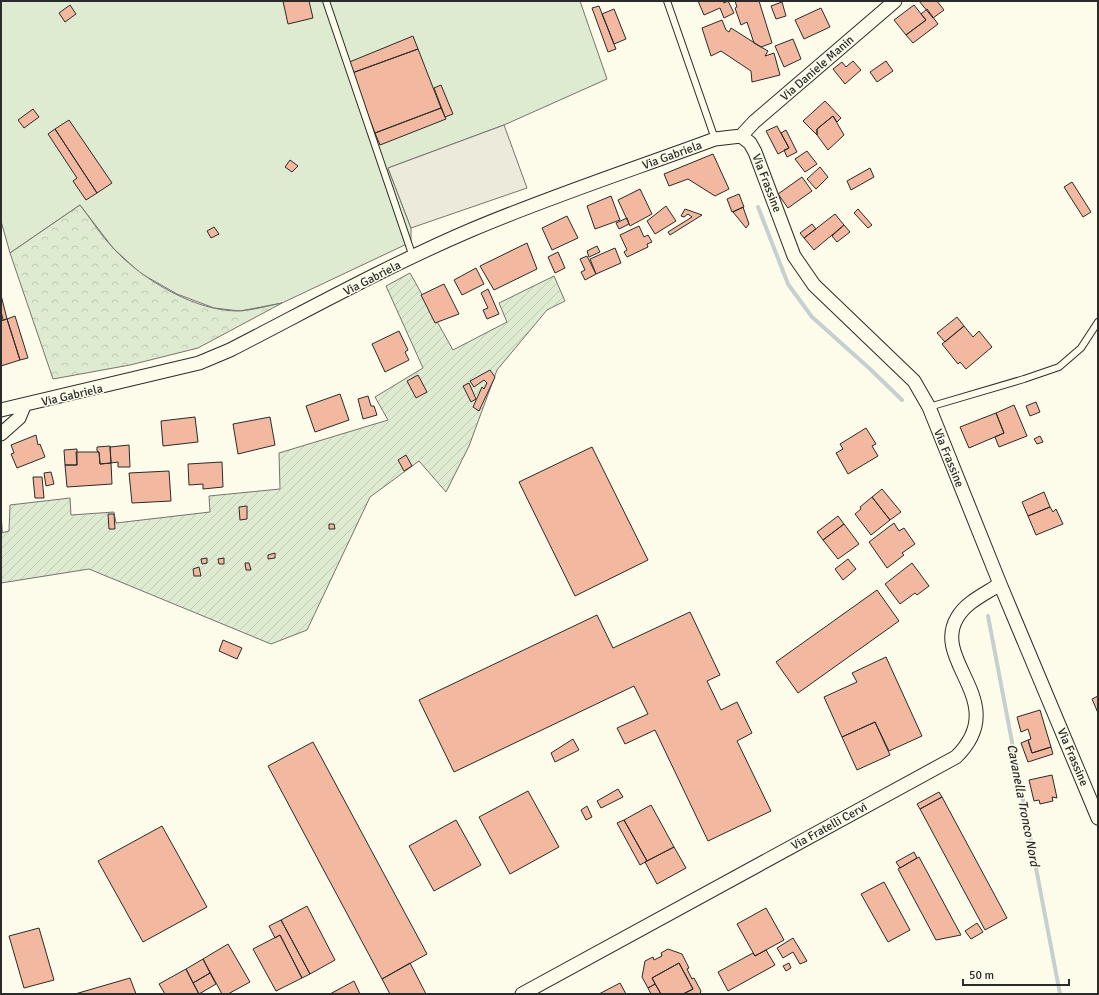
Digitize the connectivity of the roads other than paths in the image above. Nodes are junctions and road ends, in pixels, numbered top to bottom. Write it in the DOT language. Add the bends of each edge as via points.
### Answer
graph roads {
  1 [pos="326,1"];
  2 [pos="667,1"];
  3 [pos="895,1"];
  4 [pos="741,136"];
  5 [pos="715,139"];
  6 [pos="413,257"];
  7 [pos="1098,322"];
  8 [pos="24,406"];
  9 [pos="929,407"];
  10 [pos="1,410"];
  11 [pos="1,434"];
  12 [pos="1000,584"];
  13 [pos="1098,818"];
  14 [pos="522,994"];
  1 -- 6 [label="lane"];
  2 -- 5 [label="lane"];
  3 -- 4 [label="street, Via Daniele Manin"];
  4 -- 5 [label="street, Via Gabriela"];
  4 -- 9 [label="street, Via Frassine" via="750,143 755,152 798,262 814,285 914,381"];
  5 -- 6 [label="street, Via Gabriela" via="513,212"];
  6 -- 8 [label="street, Via Gabriela" via="230,350 199,363"];
  7 -- 9 [label="lane" via="1081,348 1059,367"];
  8 -- 10 [label="street, Via Gabriela"];
  8 -- 11 [label="street" via="19,418"];
  9 -- 12 [label="street, Via Frassine"];
  12 -- 13 [label="street, Via Frassine"];
  12 -- 14 [label="street, Via Fratelli Cervi" via="970,602 957,618 953,629 952,639 956,655 973,696 977,724 967,746 956,757"];
}
